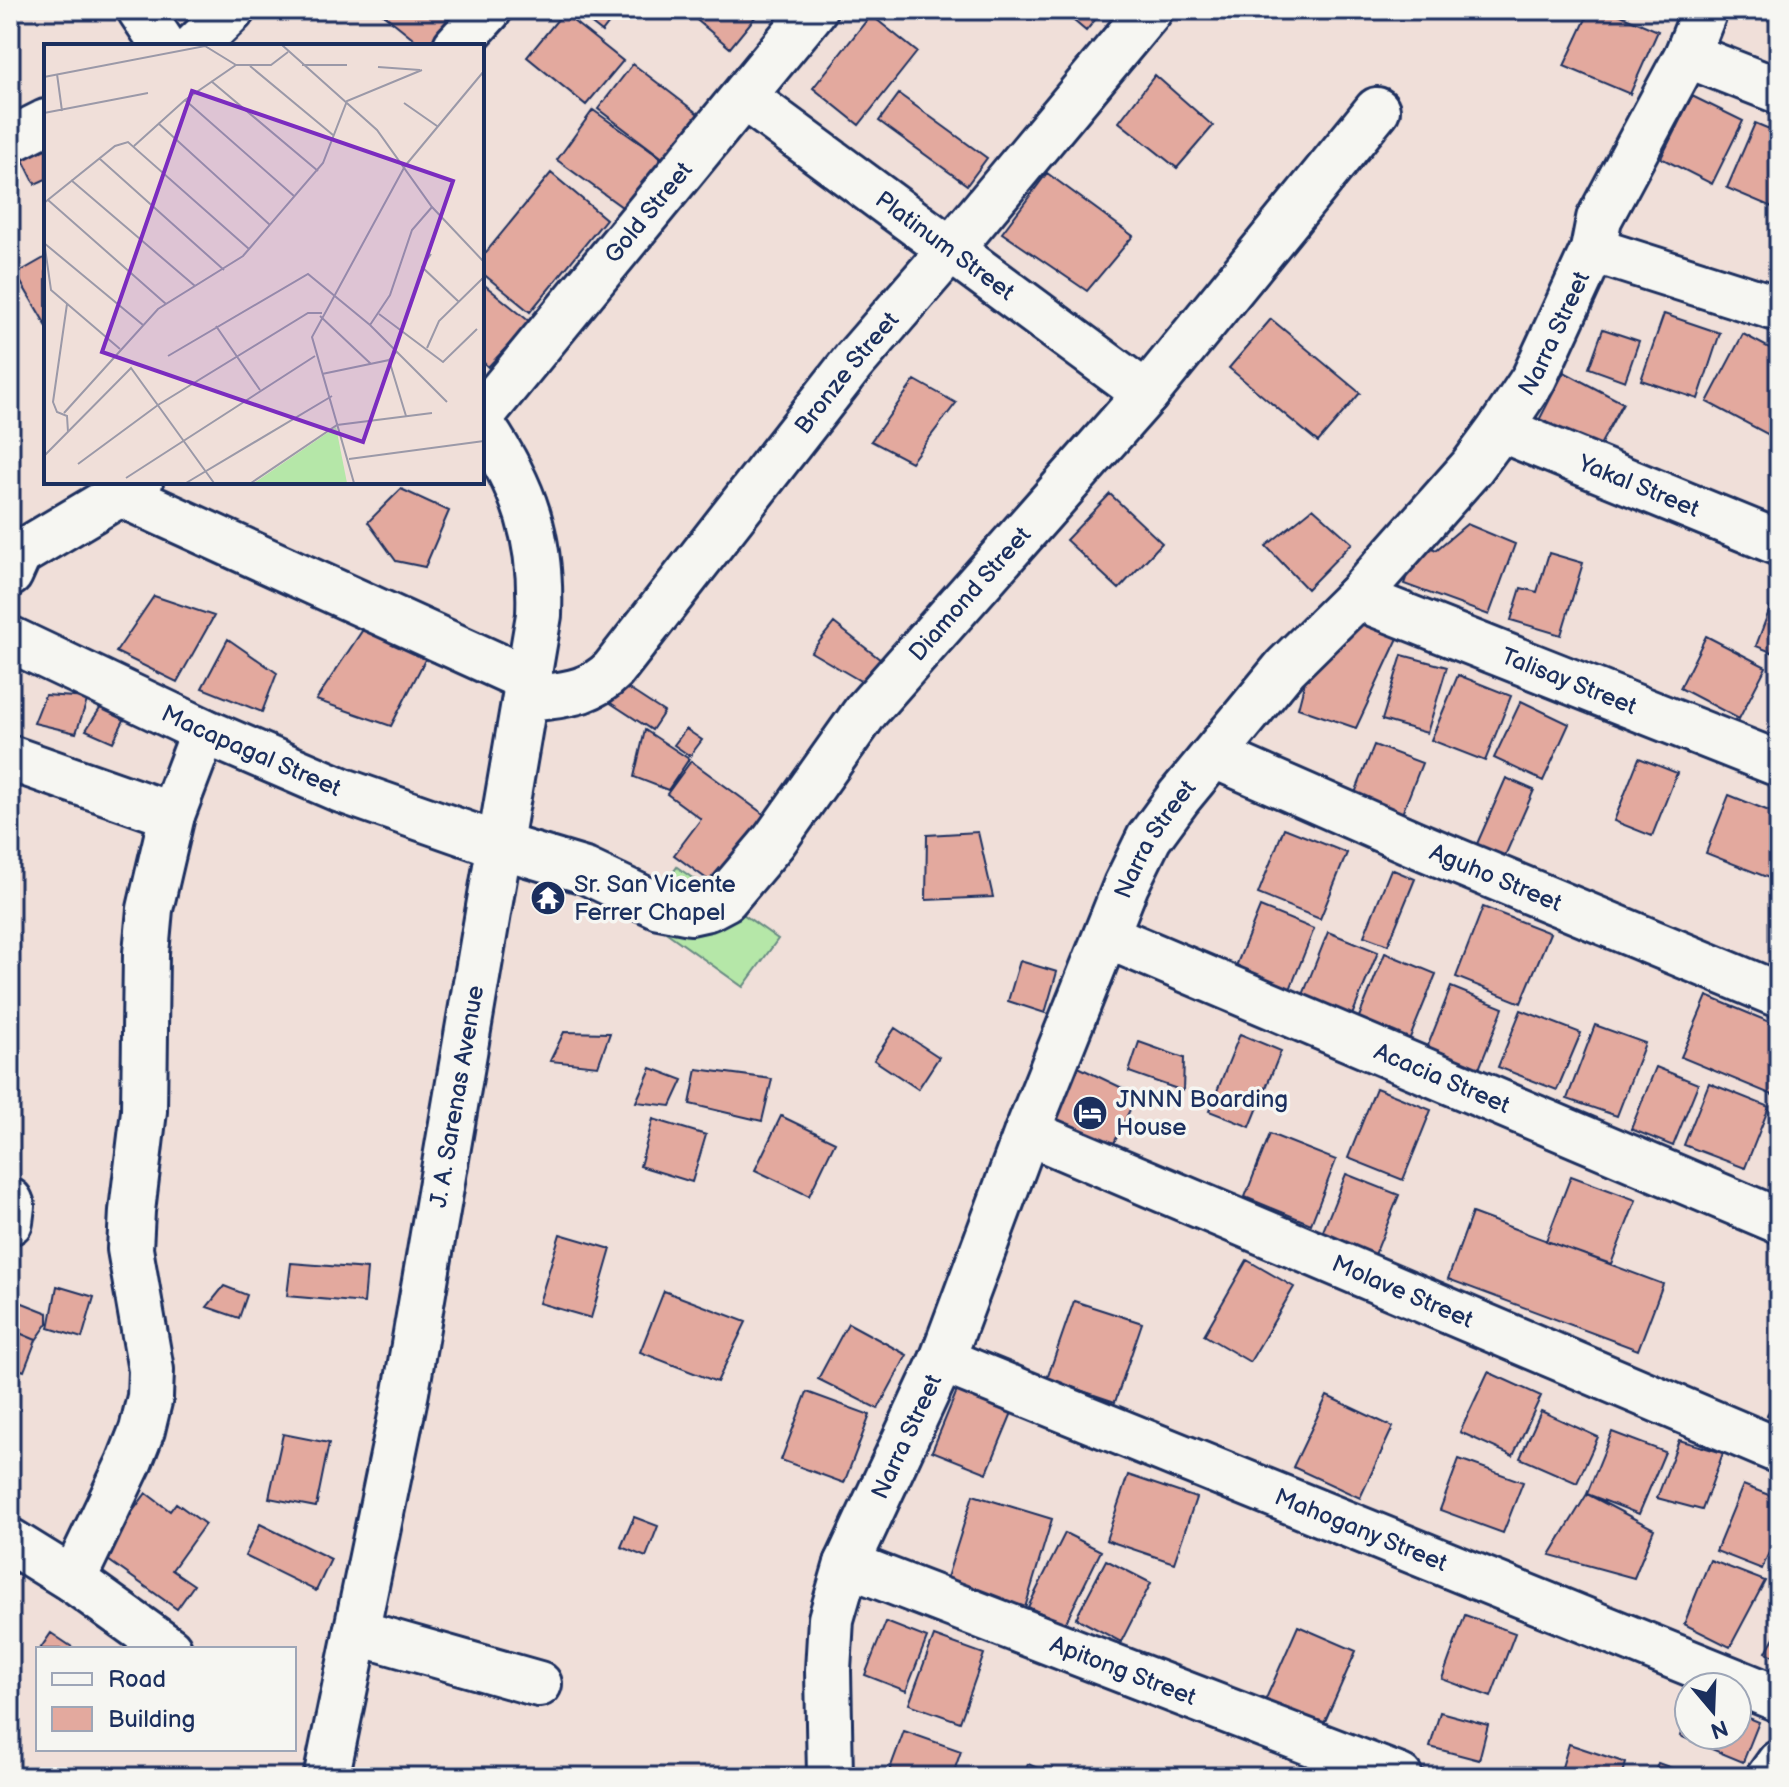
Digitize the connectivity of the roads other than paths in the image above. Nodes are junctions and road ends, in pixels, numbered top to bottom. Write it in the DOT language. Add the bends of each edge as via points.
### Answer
graph roads {
  1 [pos="140,10"];
  2 [pos="232,10"];
  3 [pos="489,10"];
  4 [pos="814,10"];
  5 [pos="1150,10"];
  6 [pos="1705,10"];
  7 [pos="163,44"];
  8 [pos="197,44"];
  9 [pos="458,44"];
  10 [pos="1687,55"];
  11 [pos="1779,91"];
  12 [pos="744,97"];
  13 [pos="1377,110"];
  14 [pos="44,123"];
  15 [pos="10,140"];
  16 [pos="951,249"];
  17 [pos="1593,250"];
  18 [pos="1779,309"];
  19 [pos="1146,394"];
  20 [pos="484,413"];
  21 [pos="484,428"];
  22 [pos="1500,429"];
  23 [pos="130,488"];
  24 [pos="1779,543"];
  25 [pos="13,557"];
  26 [pos="1357,597"];
  27 [pos="10,639"];
  28 [pos="528,690"];
  29 [pos="204,731"];
  30 [pos="1215,756"];
  31 [pos="10,758"];
  32 [pos="1779,764"];
  33 [pos="172,815"];
  34 [pos="498,845"];
  35 [pos="1107,936"];
  36 [pos="1779,995"];
  37 [pos="1027,1132"];
  38 [pos="10,1201"];
  39 [pos="1779,1221"];
  40 [pos="10,1222"];
  41 [pos="942,1360"];
  42 [pos="1779,1451"];
  43 [pos="10,1541"];
  44 [pos="847,1564"];
  45 [pos="73,1580"];
  46 [pos="356,1632"];
  47 [pos="166,1647"];
  48 [pos="539,1684"];
  49 [pos="1779,1699"];
  50 [pos="1779,1763"];
  51 [pos="319,1769"];
  52 [pos="830,1777"];
  53 [pos="1400,1777"];
  54 [pos="1769,1777"];
  1 -- 7 [label="street"];
  2 -- 8 [label="street"];
  3 -- 9 [label="street"];
  4 -- 12 [label="street, Gold Street"];
  5 -- 16 [label="street, Bronze Street"];
  6 -- 10 [label="street, Narra Street"];
  10 -- 11 [label="street"];
  10 -- 17 [label="street, Narra Street" via="1599,219"];
  12 -- 16 [label="street, Platinum Street"];
  12 -- 20 [label="street, Gold Street"];
  13 -- 19 [label="street, Diamond Street"];
  14 -- 15 [label="street"];
  16 -- 19 [label="street, Platinum Street"];
  16 -- 28 [label="street, Bronze Street" via="854,361 613,670 599,684 579,691"];
  17 -- 18 [label="street"];
  17 -- 22 [label="street, Narra Street" via="1534,378"];
  19 -- 34 [label="street, Diamond Street" via="866,711 774,841 725,899 690,912 674,910 585,871"];
  21 -- 28 [label="street, J. A. Sarenas Avenue" via="504,457 535,535 539,615"];
  22 -- 24 [label="street, Yakal Street"];
  22 -- 26 [label="street, Narra Street"];
  23 -- 25 [label="street"];
  23 -- 28 [label="street"];
  26 -- 30 [label="street, Narra Street" via="1286,667"];
  26 -- 32 [label="street, Talisay Street"];
  27 -- 29 [label="street, Macapagal Street"];
  28 -- 34 [label="street, J. A. Sarenas Avenue"];
  29 -- 33 [label="street"];
  29 -- 34 [label="street, Macapagal Street" via="341,790"];
  30 -- 35 [label="street, Narra Street" via="1149,838"];
  30 -- 36 [label="street, Aguho Street"];
  31 -- 33 [label="street"];
  33 -- 45 [label="street" via="147,938 144,1111 130,1249 149,1355 150,1397 129,1463"];
  34 -- 46 [label="street, J. A. Sarenas Avenue" via="406,1392"];
  35 -- 37 [label="street, Narra Street"];
  35 -- 39 [label="street, Acacia Street"];
  37 -- 41 [label="street, Narra Street"];
  37 -- 42 [label="street, Molave Street"];
  38 -- 40 [label="street"];
  41 -- 44 [label="street, Narra Street"];
  41 -- 49 [label="street, Mahogany Street"];
  43 -- 45 [label="street"];
  44 -- 52 [label="street, Narra Street" via="831,1619"];
  44 -- 53 [label="street, Apitong Street"];
  45 -- 47 [label="street"];
  46 -- 48 [label="street"];
  46 -- 51 [label="street, J. A. Sarenas Avenue"];
  50 -- 54 [label="street"];
}
